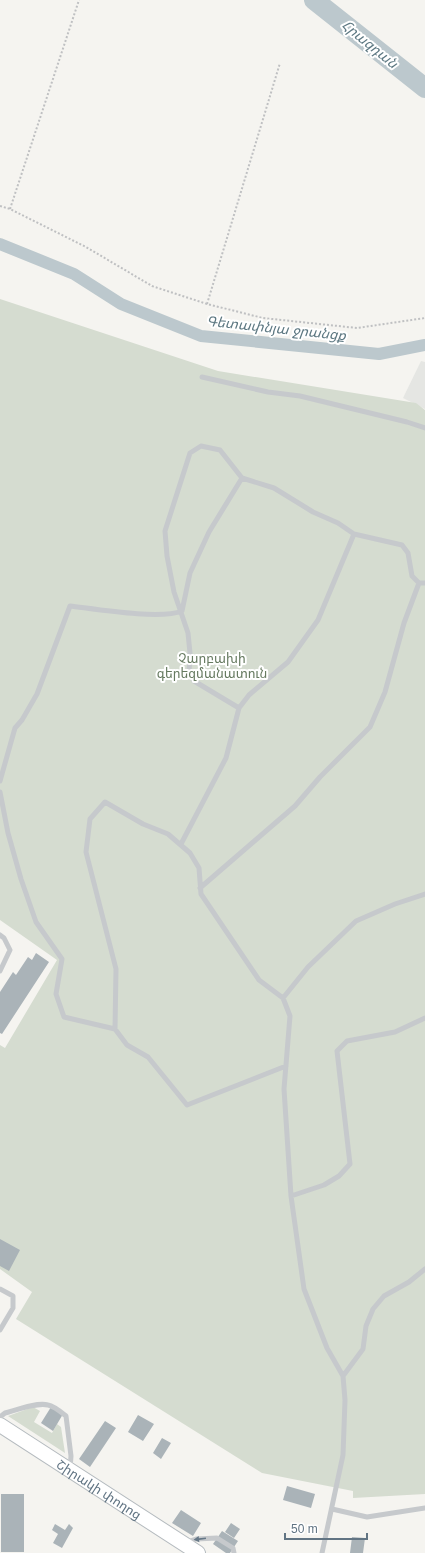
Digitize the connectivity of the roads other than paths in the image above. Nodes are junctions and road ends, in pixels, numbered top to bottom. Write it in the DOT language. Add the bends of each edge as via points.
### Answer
graph roads {
  1 [pos="202,377"];
  2 [pos="425,428"];
  3 [pos="242,478"];
  4 [pos="354,534"];
  5 [pos="422,583"];
  6 [pos="180,612"];
  7 [pos="239,708"];
  8 [pos="0,781"];
  9 [pos="0,792"];
  10 [pos="181,844"];
  11 [pos="200,888"];
  12 [pos="425,894"];
  13 [pos="0,934"];
  14 [pos="0,971"];
  15 [pos="283,998"];
  16 [pos="425,1018"];
  17 [pos="115,1029"];
  18 [pos="286,1066"];
  19 [pos="291,1196"];
  20 [pos="425,1269"];
  21 [pos="0,1289"];
  22 [pos="0,1330"];
  23 [pos="343,1376"];
  24 [pos="0,1417"];
  25 [pos="0,1425"];
  26 [pos="0,1432"];
  27 [pos="69,1473"];
  28 [pos="425,1508"];
  29 [pos="332,1509"];
  30 [pos="184,1548"];
  31 [pos="198,1553"];
  32 [pos="234,1553"];
  33 [pos="322,1553"];
  1 -- 2 [label="lane" via="268,392 300,396"];
  3 -- 4 [label="lane" via="274,488"];
  3 -- 6 [label="lane" via="209,532 190,573"];
  3 -- 6 [label="lane" via="220,450 201,446 190,453 165,532 170,576"];
  4 -- 5 [label="lane" via="402,545 408,553 412,576"];
  4 -- 7 [label="lane" via="318,620 288,662 249,695"];
  5 -- 11 [label="lane" via="404,623 385,692 370,727 295,806"];
  6 -- 7 [label="lane" via="188,633 191,678"];
  6 -- 8 [label="lane" via="113,612 70,606 37,694 22,720 14,728"];
  7 -- 10 [label="lane" via="226,758"];
  9 -- 17 [label="lane" via="8,833 36,922 62,959 56,994 64,1017"];
  10 -- 11 [label="lane" via="199,868"];
  10 -- 17 [label="lane" via="168,834 143,824 105,802 90,819 86,852 116,969"];
  11 -- 15 [label="lane" via="201,894 259,980"];
  12 -- 15 [label="lane" via="356,921 308,968"];
  13 -- 14 [label="lane" via="10,950"];
  15 -- 18 [label="lane" via="290,1016"];
  16 -- 19 [label="lane" via="395,1032 347,1041 337,1051 350,1164 339,1176 324,1185"];
  17 -- 18 [label="lane" via="127,1046 148,1057 187,1105"];
  18 -- 19 [label="lane" via="284,1089"];
  19 -- 23 [label="lane" via="304,1289 327,1348"];
  20 -- 23 [label="lane" via="409,1282 384,1296 373,1309 366,1326 363,1350"];
  21 -- 22 [label="lane" via="13,1296 13,1308"];
  23 -- 29 [label="lane" via="343,1455"];
  24 -- 27 [label="lane" via="5,1413 41,1404 49,1405 66,1416 71,1456"];
  25 -- 27 [label="main road, Շիրակի փողոց"];
  26 -- 27 [label="main road, Շիրակի փողոց"];
  27 -- 30 [label="main road, Շիրակի փողոց"];
  28 -- 29 [label="lane" via="367,1517"];
  29 -- 33 [label="lane"];
  30 -- 31 [label="main road, Շիրակի փողոց"];
  32 -- 30 [label="lane, one-way" via="233,1548 217,1538 196,1539"];
}
